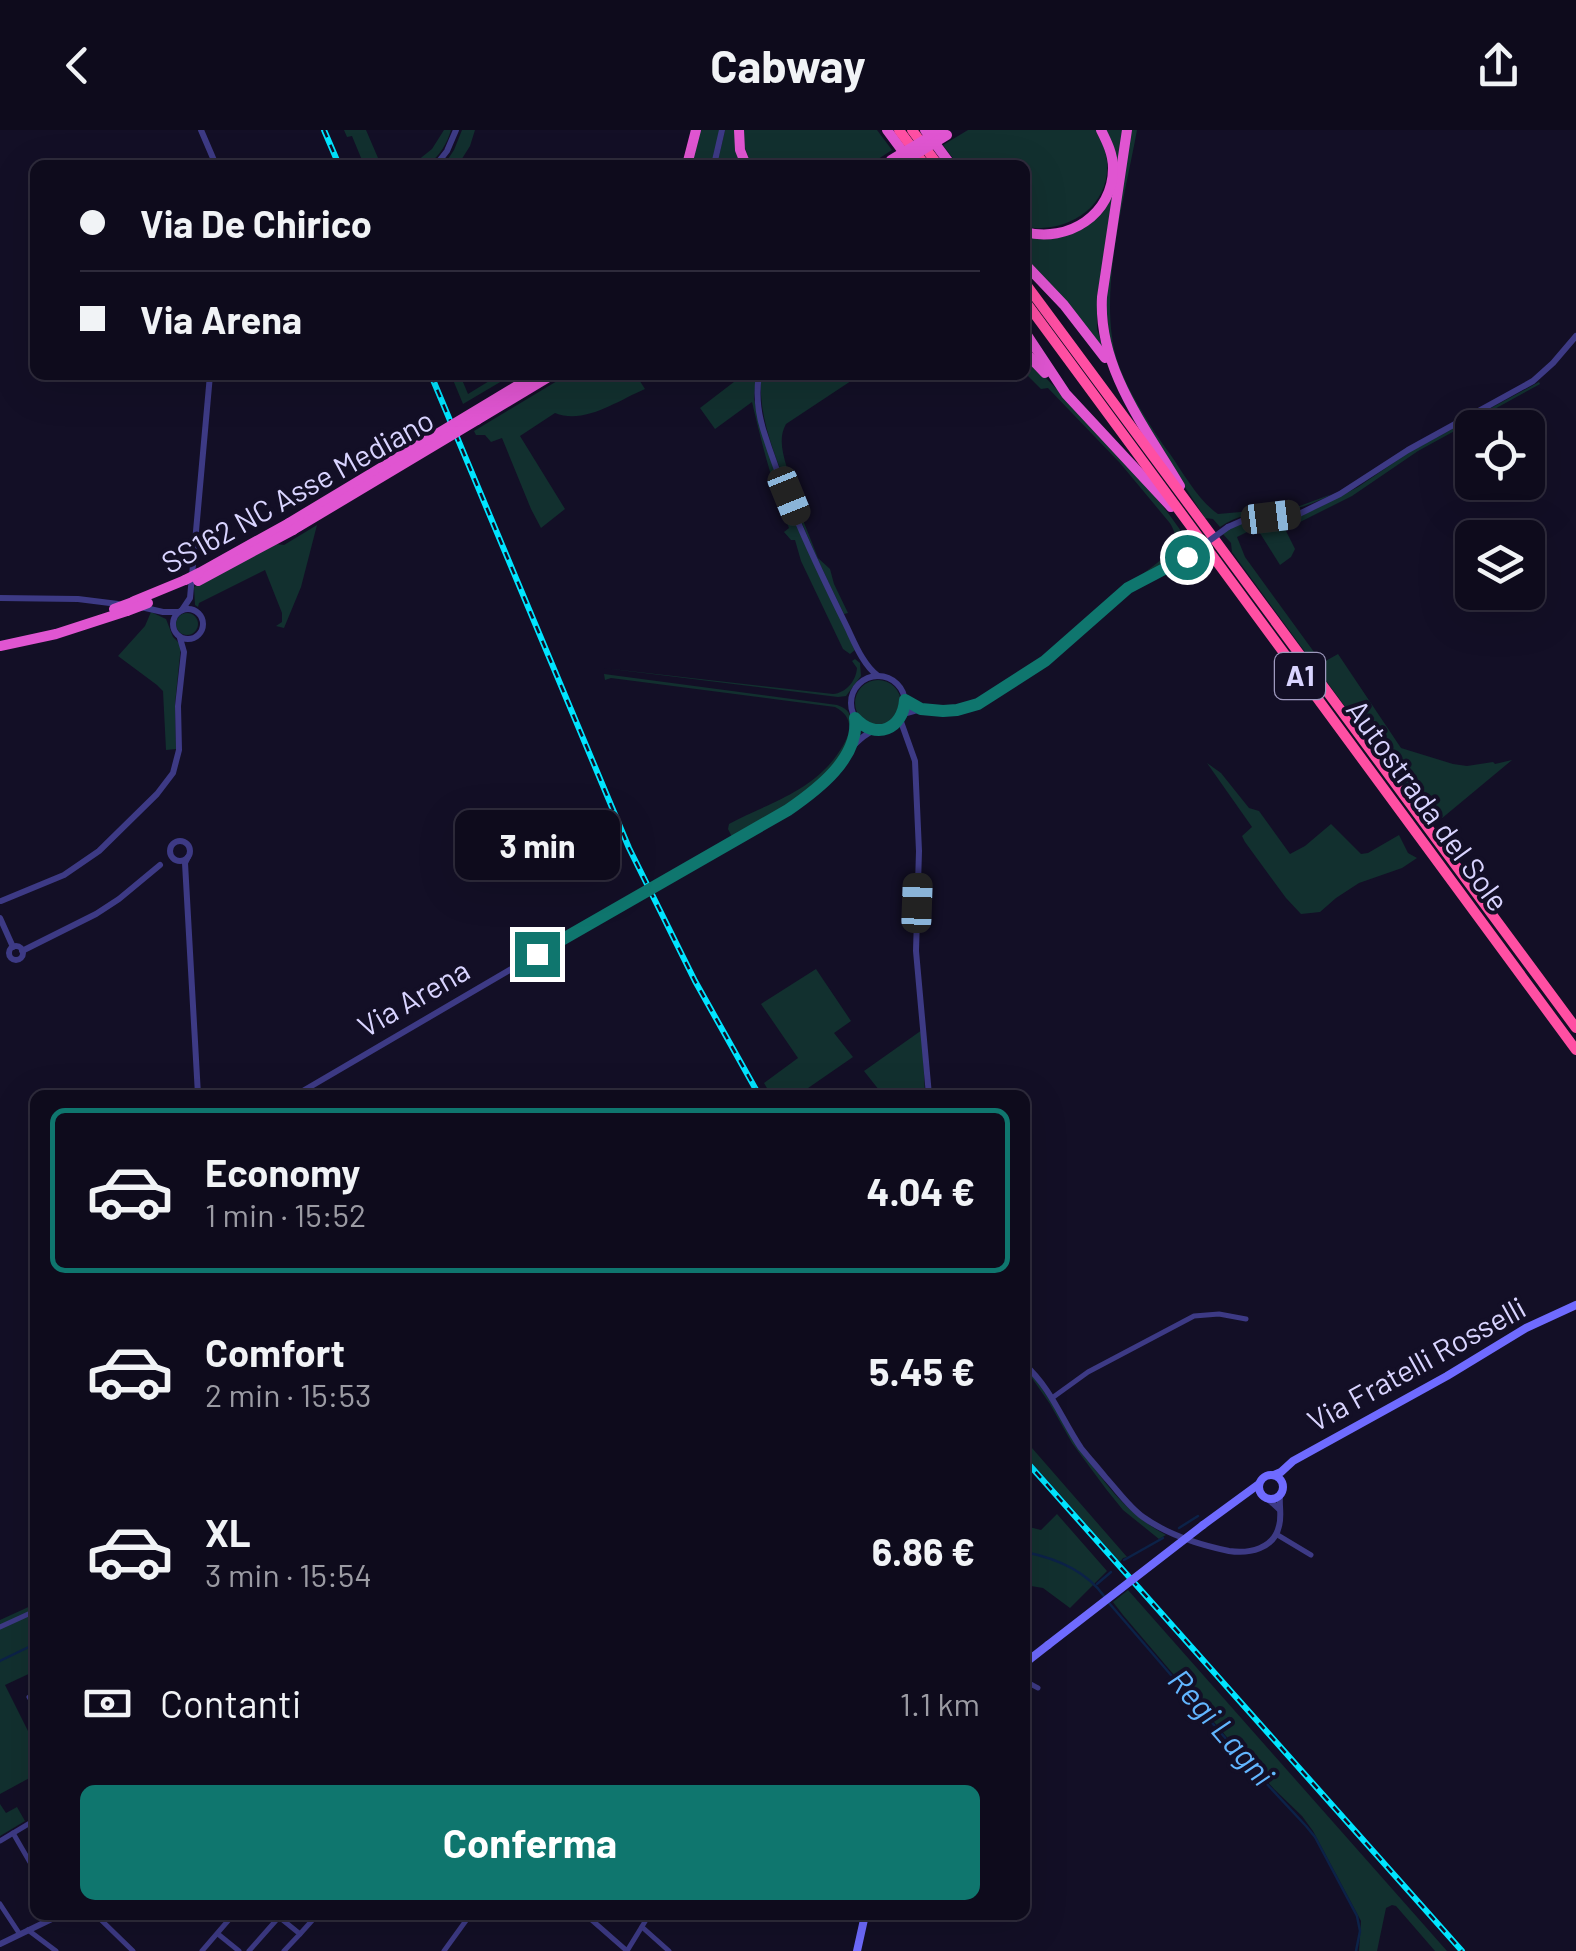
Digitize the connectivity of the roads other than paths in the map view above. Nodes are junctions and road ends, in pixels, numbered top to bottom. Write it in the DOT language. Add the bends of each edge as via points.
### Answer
graph roads {
  1 [pos="201,130"];
  2 [pos="456,130"];
  3 [pos="696,130"];
  4 [pos="722,130"];
  5 [pos="740,130"];
  6 [pos="887,130"];
  7 [pos="899,130"];
  8 [pos="912,130"];
  9 [pos="925,130"];
  10 [pos="1101,130"];
  11 [pos="1127,130"];
  12 [pos="948,132"];
  13 [pos="214,160"];
  14 [pos="440,160"];
  15 [pos="689,160"];
  16 [pos="715,160"];
  17 [pos="744,160"];
  18 [pos="897,160"];
  19 [pos="909,160"];
  20 [pos="921,160"];
  21 [pos="934,160"];
  22 [pos="947,160"];
  23 [pos="1030,233"];
  24 [pos="1030,269"];
  25 [pos="1030,290"];
  26 [pos="1030,308"];
  27 [pos="1576,336"];
  28 [pos="1030,340"];
  29 [pos="1030,357"];
  30 [pos="1114,371"];
  31 [pos="209,380"];
  32 [pos="526,380"];
  33 [pos="543,380"];
  34 [pos="758,380"];
  35 [pos="1066,394"];
  36 [pos="1204,526"];
  37 [pos="291,527"];
  38 [pos="1200,540"];
  39 [pos="186,588"];
  40 [pos="0,598"];
  41 [pos="130,606"];
  42 [pos="180,611"];
  43 [pos="196,611"];
  44 [pos="162,612"];
  45 [pos="172,624"];
  46 [pos="180,638"];
  47 [pos="190,639"];
  48 [pos="0,643"];
  49 [pos="184,652"];
  50 [pos="860,652"];
  51 [pos="878,676"];
  52 [pos="860,682"];
  53 [pos="905,700"];
  54 [pos="921,709"];
  55 [pos="902,716"];
  56 [pos="855,718"];
  57 [pos="890,727"];
  58 [pos="874,730"];
  59 [pos="908,738"];
  60 [pos="852,745"];
  61 [pos="170,849"];
  62 [pos="188,857"];
  63 [pos="175,859"];
  64 [pos="160,865"];
  65 [pos="186,882"];
  66 [pos="0,902"];
  67 [pos="0,918"];
  68 [pos="1576,1028"];
  69 [pos="1576,1050"];
  70 [pos="198,1090"];
  71 [pos="305,1090"];
  72 [pos="929,1090"];
  73 [pos="1576,1305"];
  74 [pos="1246,1319"];
  75 [pos="1030,1370"];
  76 [pos="1052,1398"];
  77 [pos="1279,1475"];
  78 [pos="1259,1488"];
  79 [pos="1280,1496"];
  80 [pos="1268,1499"];
  81 [pos="1280,1510"];
  82 [pos="1276,1534"];
  83 [pos="1311,1555"];
  84 [pos="30,1612"];
  85 [pos="0,1627"];
  86 [pos="1030,1659"];
  87 [pos="1030,1684"];
  88 [pos="1038,1688"];
  89 [pos="30,1823"];
  90 [pos="13,1833"];
  91 [pos="0,1841"];
  92 [pos="30,1862"];
  93 [pos="0,1904"];
  94 [pos="49,1920"];
  95 [pos="101,1920"];
  96 [pos="229,1920"];
  97 [pos="276,1920"];
  98 [pos="284,1920"];
  99 [pos="313,1920"];
  100 [pos="466,1920"];
  101 [pos="592,1920"];
  102 [pos="646,1920"];
  103 [pos="864,1920"];
  104 [pos="642,1928"];
  105 [pos="28,1930"];
  106 [pos="19,1933"];
  107 [pos="218,1934"];
  108 [pos="300,1934"];
  109 [pos="0,1944"];
  110 [pos="629,1950"];
  111 [pos="56,1951"];
  112 [pos="133,1951"];
  113 [pos="202,1951"];
  114 [pos="239,1951"];
  115 [pos="249,1951"];
  116 [pos="284,1951"];
  117 [pos="444,1951"];
  118 [pos="669,1951"];
  119 [pos="857,1951"];
  1 -- 13 [label="street"];
  2 -- 14 [label="street"];
  3 -- 15 [label="highway"];
  4 -- 16 [label="street"];
  5 -- 17 [label="highway"];
  6 -- 19 [label="highway"];
  7 -- 20 [label="highway"];
  8 -- 21 [label="highway"];
  9 -- 22 [label="highway"];
  10 -- 23 [label="highway" via="1113,166 1097,212 1058,235"];
  11 -- 30 [label="highway" via="1102,297"];
  12 -- 18 [label="highway, bridge"];
  24 -- 30 [label="highway"];
  25 -- 36 [label="highway, Autostrada del Sole / A1"];
  26 -- 38 [label="highway, Autostrada del Sole / A1"];
  27 -- 54 [label="street, bridge" via="1533,381 1340,494 1298,514 1228,526 1128,588 1045,661 978,704"];
  28 -- 35 [label="highway"];
  29 -- 35 [label="highway"];
  30 -- 36 [label="highway"];
  31 -- 39 [label="street"];
  32 -- 37 [label="highway, SS162 NC Asse Mediano, bridge"];
  33 -- 37 [label="highway, SS162 NC Asse Mediano, bridge"];
  34 -- 50 [label="street" via="762,428 814,560"];
  35 -- 38 [label="highway"];
  36 -- 68 [label="highway, Autostrada del Sole / A1"];
  37 -- 39 [label="highway, SS162 NC Asse Mediano, bridge"];
  38 -- 69 [label="highway, Autostrada del Sole / A1"];
  39 -- 41 [label="highway, SS162 NC Asse Mediano"];
  39 -- 41 [label="highway, SS162 NC Asse Mediano, bridge"];
  39 -- 42 [label="street"];
  39 -- 43 [label="street"];
  40 -- 44 [label="street" via="78,599"];
  41 -- 48 [label="highway, SS162 NC Asse Mediano, bridge"];
  41 -- 48 [label="highway, SS162 NC Asse Mediano" via="56,634"];
  42 -- 43 [label="street"];
  42 -- 44 [label="street"];
  42 -- 45 [label="street"];
  43 -- 47 [label="street" via="203,626"];
  44 -- 45 [label="street"];
  45 -- 46 [label="street"];
  46 -- 47 [label="street"];
  46 -- 49 [label="street"];
  47 -- 49 [label="street"];
  49 -- 66 [label="street" via="173,773 109,844 64,875"];
  50 -- 51 [label="street"];
  50 -- 52 [label="street"];
  51 -- 52 [label="street"];
  51 -- 53 [label="street" via="896,682"];
  52 -- 56 [label="street" via="852,696"];
  53 -- 54 [label="street"];
  53 -- 55 [label="street"];
  54 -- 55 [label="street"];
  55 -- 57 [label="street"];
  55 -- 59 [label="street"];
  56 -- 58 [label="street"];
  56 -- 60 [label="street"];
  57 -- 58 [label="street"];
  57 -- 59 [label="street"];
  58 -- 60 [label="street, Via Arena"];
  59 -- 72 [label="street" via="918,798 916,951"];
  60 -- 71 [label="street, Via Arena, bridge" via="809,795"];
  61 -- 62 [label="street" via="184,841"];
  61 -- 63 [label="street"];
  61 -- 64 [label="street"];
  62 -- 63 [label="street"];
  62 -- 65 [label="street"];
  63 -- 64 [label="street"];
  63 -- 65 [label="street"];
  64 -- 67 [label="street" via="119,899 20,958 9,952 13,947"];
  65 -- 70 [label="street"];
  73 -- 77 [label="main road, Via Fratelli Rosselli" via="1292,1461"];
  74 -- 76 [label="street" via="1194,1316"];
  75 -- 76 [label="street"];
  76 -- 82 [label="street" via="1082,1449 1142,1517 1234,1552 1264,1547"];
  77 -- 78 [label="main road" via="1267,1475"];
  77 -- 79 [label="main road"];
  78 -- 80 [label="main road"];
  78 -- 86 [label="main road, bridge"];
  79 -- 80 [label="main road"];
  79 -- 81 [label="street"];
  80 -- 81 [label="street"];
  81 -- 82 [label="street"];
  82 -- 83 [label="street"];
  84 -- 85 [label="street"];
  87 -- 88 [label="street"];
  89 -- 90 [label="street"];
  90 -- 91 [label="street"];
  90 -- 92 [label="street"];
  93 -- 106 [label="street"];
  94 -- 105 [label="street"];
  95 -- 112 [label="street"];
  96 -- 107 [label="street"];
  97 -- 115 [label="street"];
  98 -- 108 [label="street"];
  99 -- 108 [label="street"];
  100 -- 117 [label="street"];
  101 -- 110 [label="street"];
  102 -- 104 [label="street"];
  103 -- 119 [label="main road"];
  104 -- 110 [label="street"];
  104 -- 118 [label="street"];
  105 -- 106 [label="street"];
  105 -- 111 [label="street"];
  106 -- 109 [label="street"];
  107 -- 113 [label="street"];
  107 -- 114 [label="street"];
  108 -- 116 [label="street"];
}
